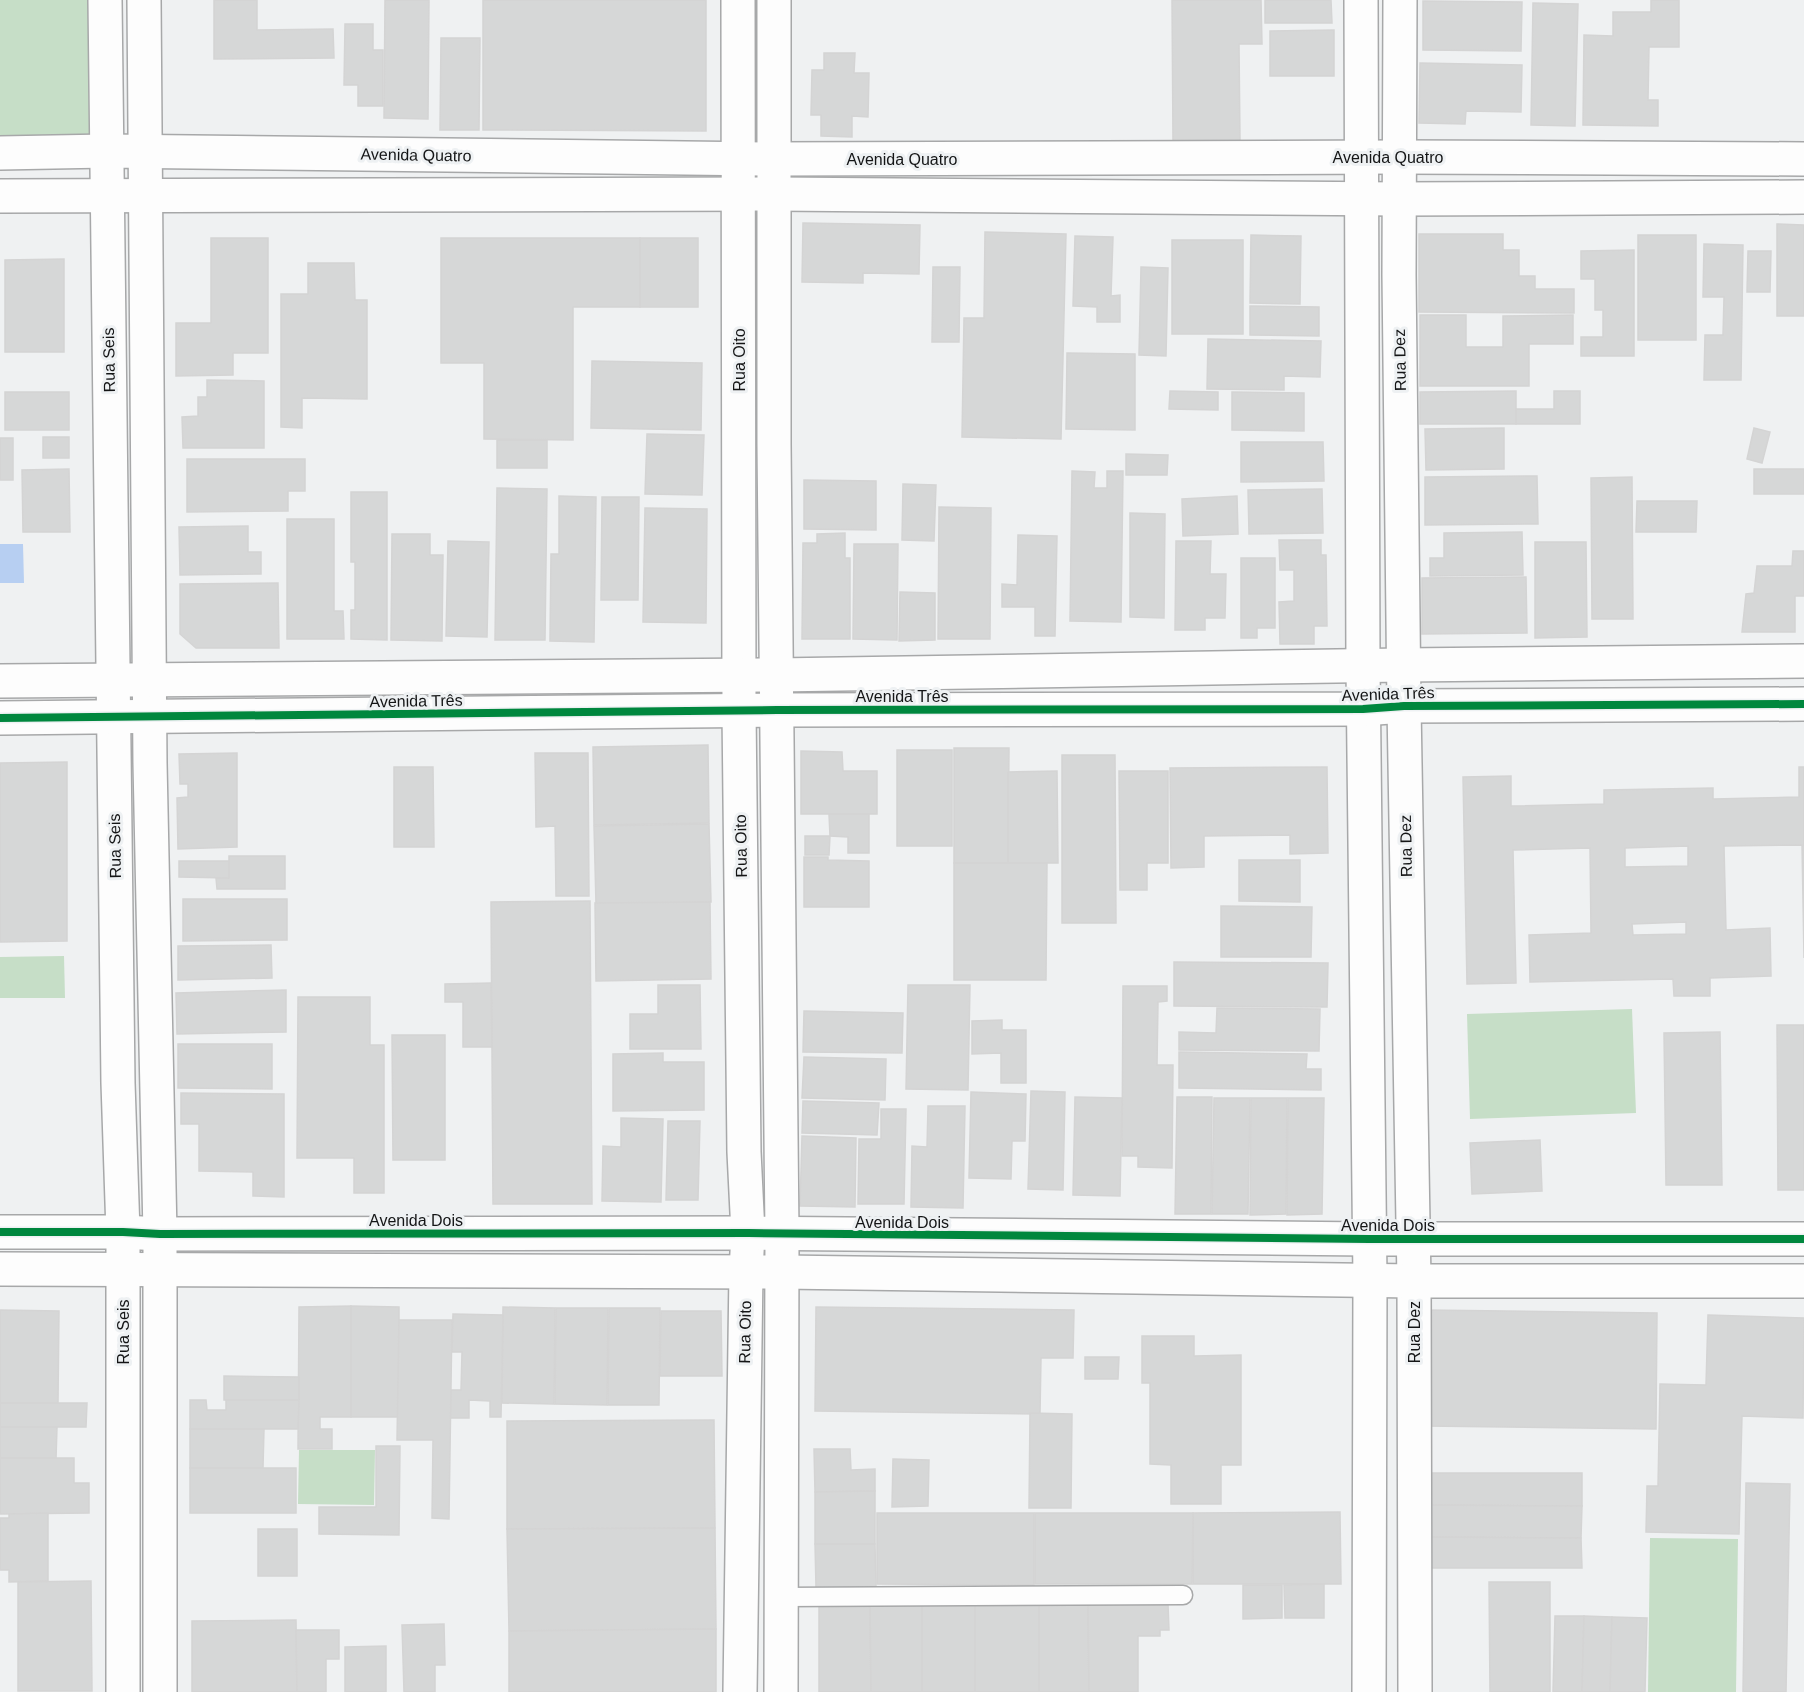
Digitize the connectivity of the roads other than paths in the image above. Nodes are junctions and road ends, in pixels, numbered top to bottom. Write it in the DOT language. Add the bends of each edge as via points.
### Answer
graph roads {
  1 [pos="105,0"];
  2 [pos="144,0"];
  3 [pos="738,0"];
  4 [pos="774,0"];
  5 [pos="1361,0"];
  6 [pos="1400,0"];
  7 [pos="107,152"];
  8 [pos="146,152"];
  9 [pos="0,153"];
  10 [pos="1400,157"];
  11 [pos="739,158"];
  12 [pos="1361,158"];
  13 [pos="774,159"];
  14 [pos="1804,159"];
  15 [pos="774,194"];
  16 [pos="107,195"];
  17 [pos="146,195"];
  18 [pos="739,195"];
  19 [pos="0,196"];
  20 [pos="1804,197"];
  21 [pos="1361,199"];
  22 [pos="1400,199"];
  23 [pos="1804,662"];
  24 [pos="1403,665"];
  25 [pos="1363,667"];
  26 [pos="740,675"];
  27 [pos="777,675"];
  28 [pos="150,679"];
  29 [pos="113,680"];
  30 [pos="0,681"];
  31 [pos="1804,704"];
  32 [pos="1404,706"];
  33 [pos="1363,709"];
  34 [pos="777,710"];
  35 [pos="739,711"];
  36 [pos="150,717"];
  37 [pos="0,718"];
  38 [pos="113,718"];
  39 [pos="0,1232"];
  40 [pos="123,1232"];
  41 [pos="748,1233"];
  42 [pos="160,1234"];
  43 [pos="782,1234"];
  44 [pos="1369,1239"];
  45 [pos="1413,1239"];
  46 [pos="1804,1239"];
  47 [pos="0,1269"];
  48 [pos="123,1269"];
  49 [pos="160,1270"];
  50 [pos="746,1272"];
  51 [pos="782,1272"];
  52 [pos="1370,1280"];
  53 [pos="1414,1281"];
  54 [pos="1804,1281"];
  55 [pos="1183,1595"];
  56 [pos="782,1597"];
  57 [pos="123,1692"];
  58 [pos="160,1692"];
  59 [pos="740,1692"];
  60 [pos="781,1692"];
  61 [pos="1369,1692"];
  62 [pos="1415,1692"];
  1 -- 7 [label="street, Rua Seis"];
  2 -- 8 [label="street"];
  3 -- 11 [label="street, Rua Oito"];
  4 -- 13 [label="street"];
  5 -- 12 [label="street"];
  6 -- 10 [label="street, Rua Dez"];
  7 -- 8 [label="street, Avenida Quatro"];
  7 -- 9 [label="street, Avenida Quatro"];
  7 -- 16 [label="street, Rua Seis"];
  8 -- 11 [label="street, Avenida Quatro"];
  8 -- 17 [label="street"];
  10 -- 12 [label="street, Avenida Quatro"];
  10 -- 14 [label="street, Avenida Quatro"];
  10 -- 22 [label="street, Rua Dez"];
  11 -- 13 [label="street, Avenida Quatro"];
  11 -- 18 [label="street, Rua Oito"];
  12 -- 13 [label="street, Avenida Quatro"];
  12 -- 21 [label="street"];
  13 -- 15 [label="street"];
  15 -- 18 [label="street"];
  15 -- 21 [label="street"];
  15 -- 27 [label="street"];
  16 -- 17 [label="street"];
  16 -- 19 [label="street"];
  16 -- 29 [label="street, Rua Seis"];
  17 -- 18 [label="street"];
  17 -- 28 [label="street"];
  18 -- 26 [label="street, Rua Oito"];
  20 -- 22 [label="street"];
  21 -- 22 [label="street"];
  21 -- 25 [label="street"];
  22 -- 24 [label="street, Rua Dez"];
  23 -- 24 [label="street, Avenida Três"];
  24 -- 25 [label="street, Avenida Três"];
  24 -- 32 [label="street, Rua Dez"];
  25 -- 27 [label="street, Avenida Três"];
  25 -- 33 [label="street"];
  26 -- 27 [label="street, Avenida Três"];
  26 -- 28 [label="street, Avenida Três"];
  26 -- 35 [label="street, Rua Oito"];
  27 -- 34 [label="street"];
  28 -- 29 [label="street, Avenida Três"];
  28 -- 36 [label="street"];
  29 -- 30 [label="street, Avenida Três"];
  29 -- 38 [label="street, Rua Seis"];
  31 -- 32 [label="street, Avenida Três"];
  32 -- 33 [label="street, Avenida Três"];
  32 -- 45 [label="street, Rua Dez"];
  33 -- 34 [label="street, Avenida Três"];
  33 -- 44 [label="street"];
  34 -- 35 [label="street, Avenida Três"];
  34 -- 43 [label="street"];
  35 -- 36 [label="street, Avenida Três"];
  35 -- 41 [label="street, Rua Oito"];
  36 -- 38 [label="street, Avenida Três"];
  36 -- 42 [label="street"];
  37 -- 38 [label="street, Avenida Três"];
  38 -- 40 [label="street, Rua Seis"];
  39 -- 40 [label="street, Avenida Dois"];
  40 -- 42 [label="street, Avenida Dois"];
  40 -- 48 [label="street, Rua Seis"];
  41 -- 42 [label="street, Avenida Dois"];
  41 -- 43 [label="street, Avenida Dois"];
  41 -- 50 [label="street, Rua Oito"];
  42 -- 49 [label="street"];
  43 -- 44 [label="street, Avenida Dois"];
  43 -- 51 [label="street"];
  44 -- 45 [label="street, Avenida Dois"];
  44 -- 52 [label="street"];
  45 -- 46 [label="street, Avenida Dois"];
  45 -- 53 [label="street, Rua Dez"];
  47 -- 48 [label="street"];
  48 -- 49 [label="street"];
  48 -- 57 [label="street, Rua Seis"];
  49 -- 50 [label="street"];
  49 -- 58 [label="street"];
  50 -- 51 [label="street"];
  50 -- 59 [label="street, Rua Oito"];
  51 -- 52 [label="street"];
  51 -- 56 [label="street"];
  52 -- 53 [label="street"];
  52 -- 61 [label="street"];
  53 -- 54 [label="street"];
  53 -- 62 [label="street, Rua Dez"];
  55 -- 56 [label="lane"];
  56 -- 60 [label="street"];
}
